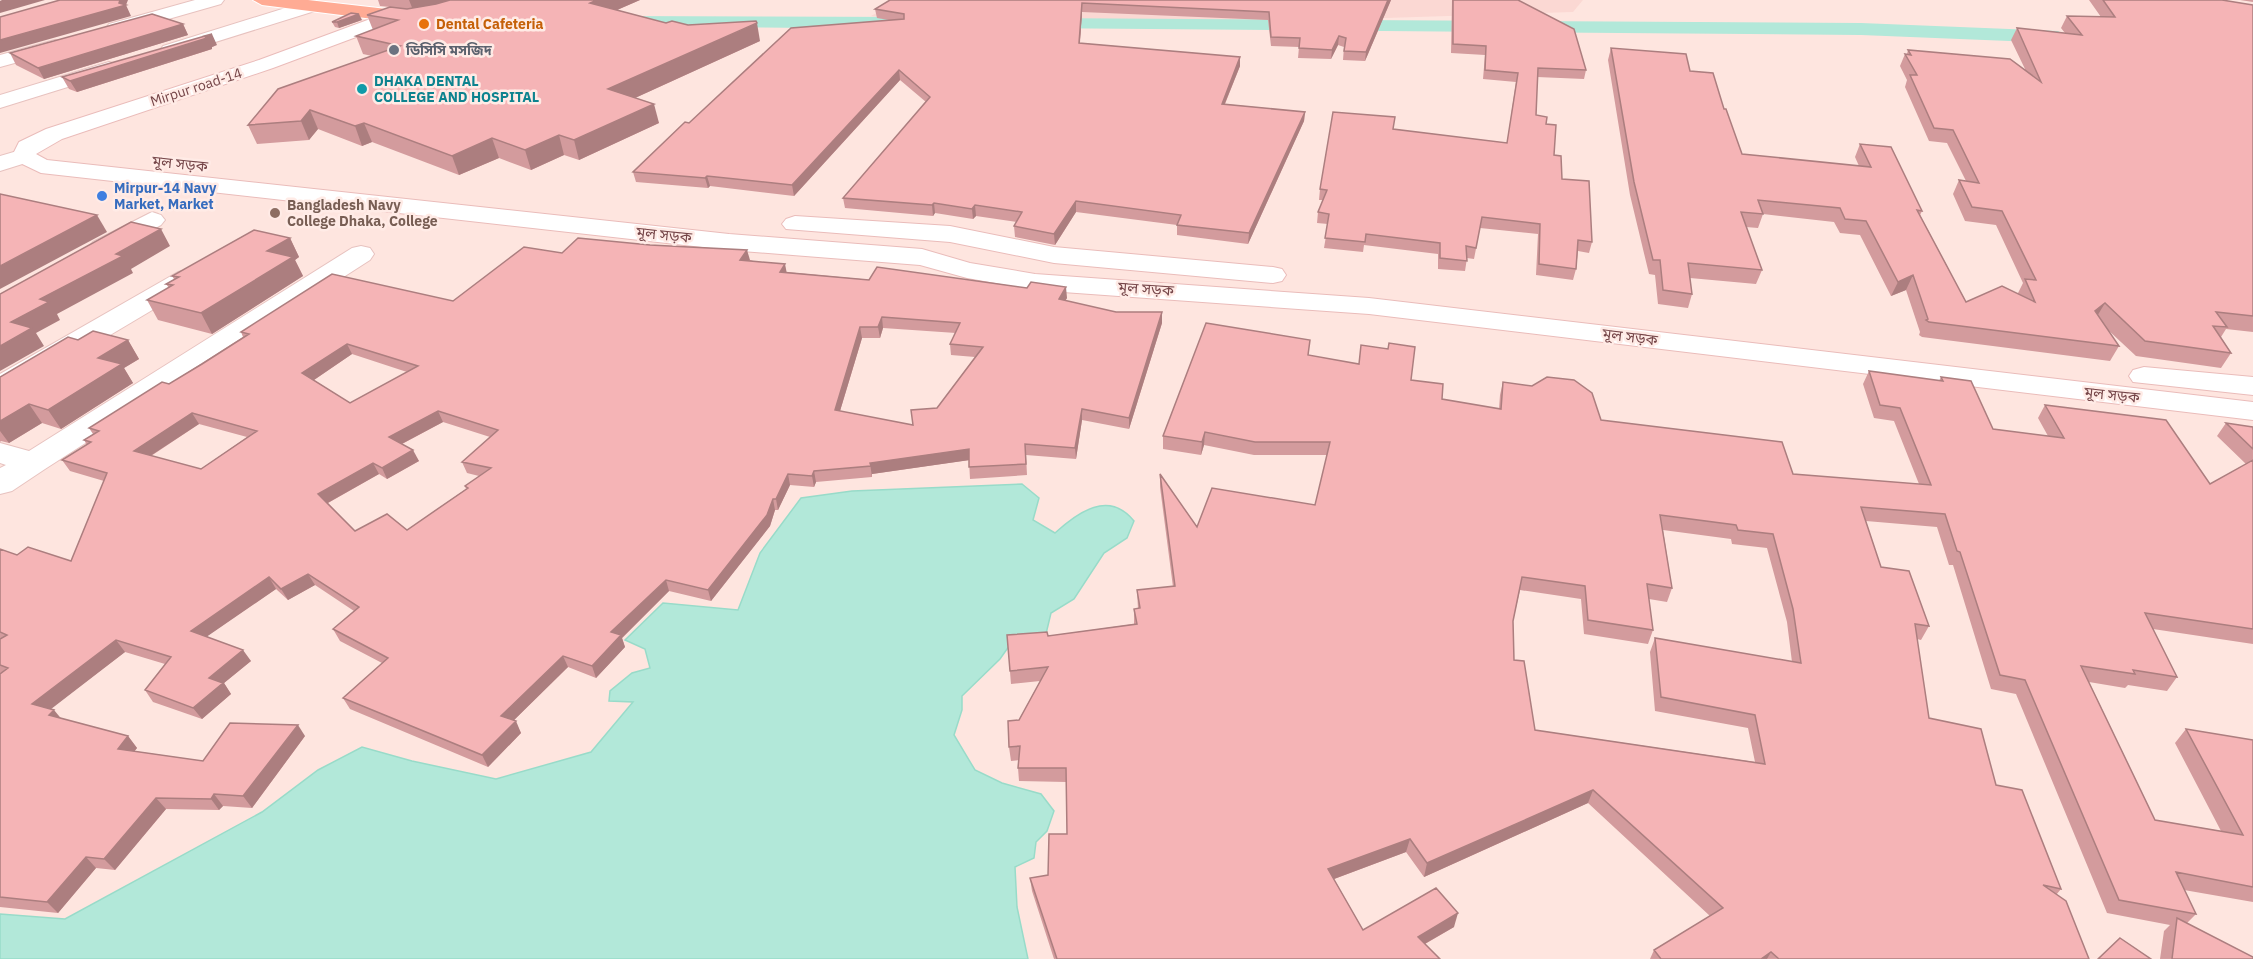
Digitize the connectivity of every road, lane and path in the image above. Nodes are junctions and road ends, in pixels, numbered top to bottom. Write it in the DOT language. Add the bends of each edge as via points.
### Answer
graph roads {
  1 [pos="215,0"];
  2 [pos="262,0"];
  3 [pos="343,0"];
  4 [pos="448,0"];
  5 [pos="486,0"];
  6 [pos="311,6"];
  7 [pos="409,14"];
  8 [pos="102,32"];
  9 [pos="68,42"];
  10 [pos="156,54"];
  11 [pos="0,61"];
  12 [pos="122,64"];
  13 [pos="0,102"];
  14 [pos="77,148"];
  15 [pos="32,161"];
  16 [pos="0,164"];
  17 [pos="152,220"];
  18 [pos="988,243"];
  19 [pos="361,254"];
  20 [pos="81,259"];
  21 [pos="202,269"];
  22 [pos="967,270"];
  23 [pos="1977,368"];
  24 [pos="2253,386"];
  25 [pos="0,388"];
  26 [pos="2253,411"];
  27 [pos="0,453"];
  28 [pos="34,462"];
  29 [pos="0,483"];
  1 -- 8 [label="street"];
  2 -- 6 [label="main road"];
  3 -- 7 [label="main road"];
  4 -- 7 [label="main road"];
  5 -- 7 [label="main road, Mirpur road-14"];
  6 -- 7 [label="main road"];
  6 -- 10 [label="street"];
  7 -- 14 [label="street, Mirpur road-14"];
  7 -- 15 [label="street, Mirpur road-14" via="54,134 27,147"];
  9 -- 11 [label="street"];
  12 -- 13 [label="street"];
  14 -- 18 [label="street, মূল সড়ক" via="570,206 950,234"];
  15 -- 16 [label="street"];
  15 -- 22 [label="street, মূল সড়ক" via="729,242 910,256"];
  17 -- 20 [label="street"];
  18 -- 22 [label="street"];
  18 -- 23 [label="street, মূল সড়ক" via="1054,255 1244,272"];
  19 -- 28 [label="street"];
  21 -- 25 [label="street"];
  22 -- 23 [label="street, মূল সড়ক" via="1035,282 1369,306"];
  23 -- 24 [label="street, মূল সড়ক"];
  23 -- 26 [label="street, মূল সড়ক"];
  27 -- 28 [label="street"];
  28 -- 29 [label="street"];
}
